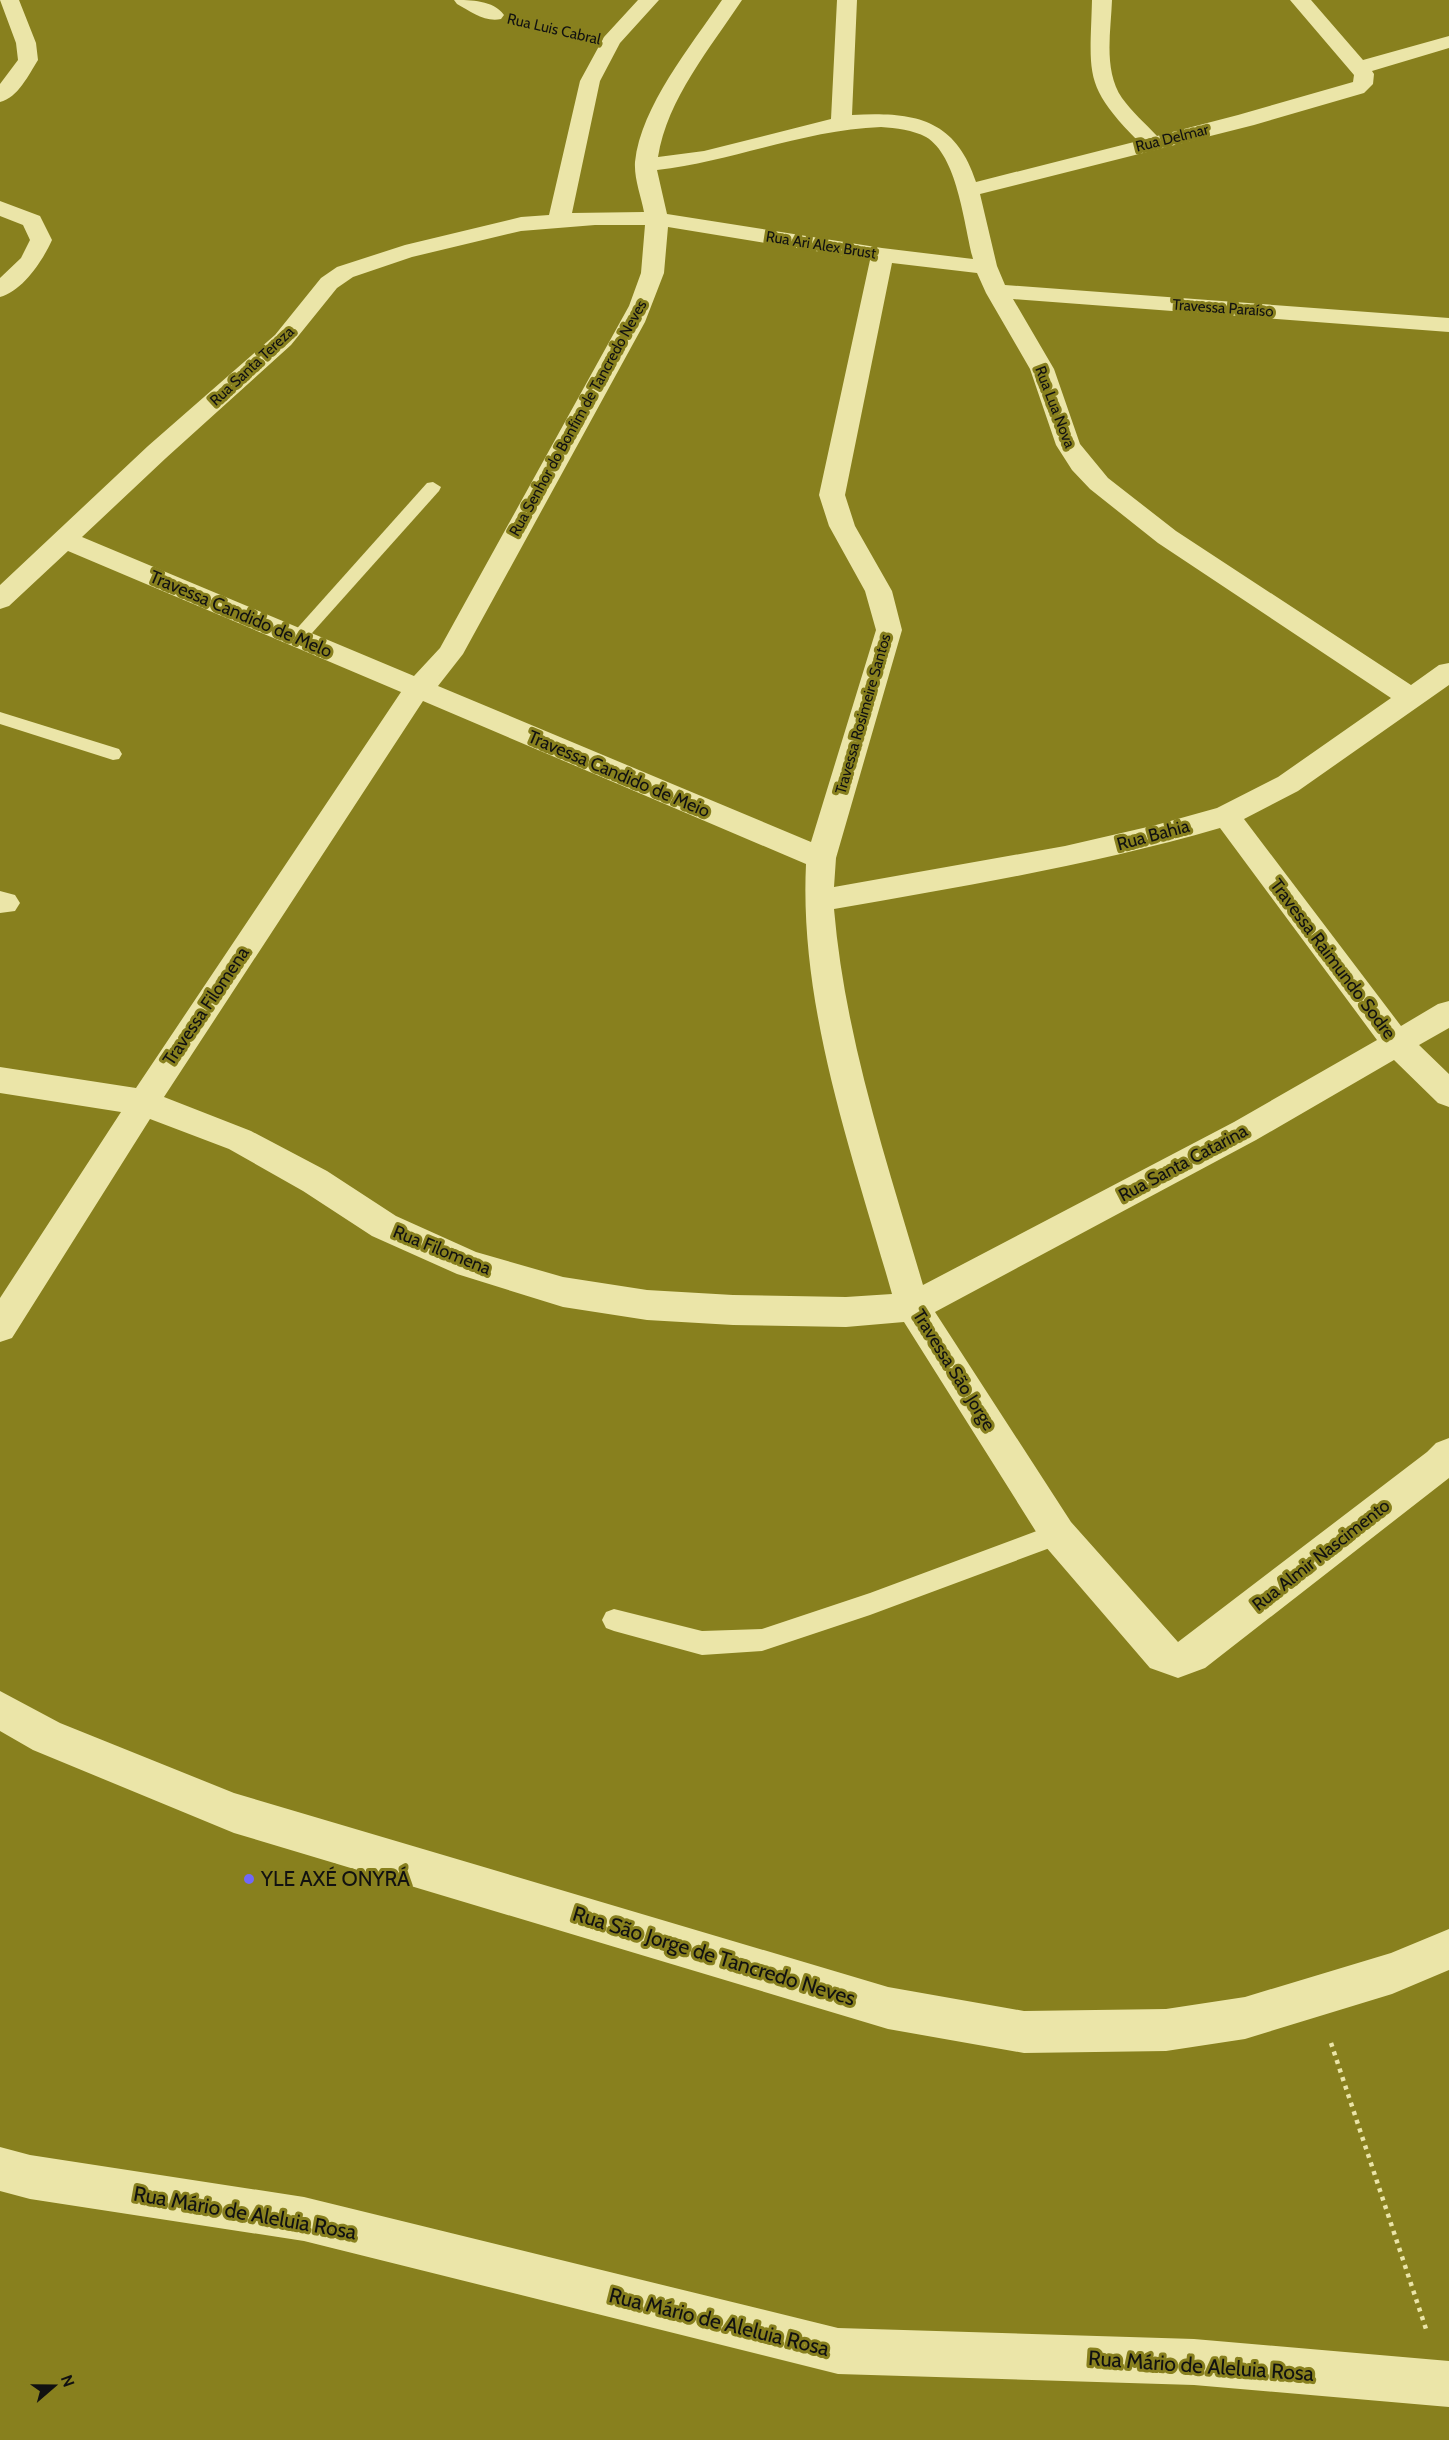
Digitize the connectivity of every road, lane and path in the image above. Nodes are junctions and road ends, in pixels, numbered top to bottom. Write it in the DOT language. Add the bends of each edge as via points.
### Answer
graph roads {
  1 [pos="9,0"];
  2 [pos="464,0"];
  3 [pos="649,0"];
  4 [pos="732,0"];
  5 [pos="847,0"];
  6 [pos="1102,0"];
  7 [pos="1300,0"];
  8 [pos="494,15"];
  9 [pos="612,41"];
  10 [pos="1449,42"];
  11 [pos="1362,71"];
  12 [pos="0,96"];
  13 [pos="841,123"];
  14 [pos="1152,143"];
  15 [pos="646,165"];
  16 [pos="969,190"];
  17 [pos="0,208"];
  18 [pos="657,219"];
  19 [pos="559,220"];
  20 [pos="882,255"];
  21 [pos="986,267"];
  22 [pos="0,290"];
  23 [pos="998,291"];
  24 [pos="1449,325"];
  25 [pos="433,487"];
  26 [pos="66,540"];
  27 [pos="0,600"];
  28 [pos="298,638"];
  29 [pos="1449,672"];
  30 [pos="417,689"];
  31 [pos="1412,699"];
  32 [pos="0,718"];
  33 [pos="113,754"];
  34 [pos="1226,816"];
  35 [pos="821,858"];
  36 [pos="819,901"];
  37 [pos="1449,1013"];
  38 [pos="1396,1042"];
  39 [pos="0,1080"];
  40 [pos="1449,1094"];
  41 [pos="142,1102"];
  42 [pos="913,1306"];
  43 [pos="0,1328"];
  44 [pos="1449,1454"];
  45 [pos="1058,1534"];
  46 [pos="614,1620"];
  47 [pos="1192,1655"];
  48 [pos="0,1710"];
  49 [pos="1449,1949"];
  50 [pos="1316,1996"];
  51 [pos="0,2169"];
  52 [pos="1447,2384"];
  1 -- 12 [label="street" via="26,43 28,60"];
  2 -- 8 [label="street, Rua Luis Cabral"];
  3 -- 9 [label="street"];
  4 -- 15 [label="street, Rua Senhor do Bonfim de Tancredo Neves" via="664,107"];
  5 -- 13 [label="street"];
  6 -- 14 [label="street" via="1101,70 1105,86"];
  7 -- 11 [label="street"];
  8 -- 9 [label="path, Rua Luis Cabral"];
  9 -- 19 [label="street" via="591,81"];
  10 -- 11 [label="street"];
  11 -- 14 [label="street, Rua Delmar" via="1363,84 1347,93"];
  13 -- 15 [label="street, Rua Lua Nova" via="701,158"];
  13 -- 16 [label="street, Rua Lua Nova" via="890,122 917,126 938,135 954,156"];
  14 -- 16 [label="street, Rua Delmar"];
  15 -- 18 [label="street, Rua Senhor do Bonfim de Tancredo Neves"];
  16 -- 21 [label="street, Rua Lua Nova"];
  17 -- 22 [label="street" via="32,221 40,240 31,261"];
  18 -- 19 [label="street, Rua Santa Tereza"];
  18 -- 20 [label="street, Rua Ari Alex Brust"];
  18 -- 30 [label="street, Rua Senhor do Bonfim de Tancredo Neves" via="655,271 639,313 450,654"];
  19 -- 26 [label="street, Rua Santa Tereza" via="520,224 405,252 345,272 329,283 283,340 157,452"];
  20 -- 21 [label="street, Rua Ari Alex Brust"];
  20 -- 35 [label="street, Travessa Rosimeire Santos" via="832,495 844,535 880,597 889,630"];
  21 -- 23 [label="street, Rua Lua Nova"];
  23 -- 24 [label="street, Travessa Paraíso"];
  23 -- 31 [label="street, Rua Lua Nova" via="1042,368 1067,444 1083,467 1148,524"];
  25 -- 28 [label="lane"];
  26 -- 27 [label="street, Rua Santa Tereza"];
  26 -- 28 [label="street, Travessa Candido de Melo"];
  28 -- 30 [label="street, Travessa Candido de Melo"];
  29 -- 31 [label="street, Rua Bahia"];
  30 -- 35 [label="street, Travessa Candido de Meio"];
  30 -- 41 [label="street, Travessa Filomena"];
  31 -- 34 [label="street, Rua Bahia" via="1288,784"];
  32 -- 33 [label="lane"];
  34 -- 36 [label="street, Rua Bahia" via="1065,857"];
  34 -- 38 [label="street, Travessa Raimundo Sodre"];
  35 -- 36 [label="street, Travessa Rosimeire Santos"];
  36 -- 42 [label="street, Travessa São Jorge" via="823,955 837,1035"];
  37 -- 38 [label="street, Rua Santa Catarina"];
  38 -- 40 [label="street, Travessa Raimundo Sodre"];
  38 -- 42 [label="street, Rua Santa Catarina" via="1245,1131"];
  39 -- 41 [label="street, Rua Filomena"];
  41 -- 42 [label="street, Rua Filomena" via="240,1140 315,1180 405,1236 469,1264 563,1292 647,1305 733,1310 846,1312"];
  41 -- 43 [label="street, Travessa Filomena"];
  42 -- 45 [label="street, Travessa São Jorge"];
  44 -- 47 [label="street, Rua Almir Nascimento"];
  45 -- 46 [label="lane" via="762,1640 702,1643"];
  45 -- 47 [label="street, Travessa São Jorge" via="1163,1655 1178,1660"];
  48 -- 50 [label="street, Rua São Jorge de Tancredo Neves" via="46,1737 234,1813 888,2008 1024,2032 1166,2030 1245,2018"];
  49 -- 50 [label="street, Rua São Jorge de Tancredo Neves" via="1392,1973"];
  50 -- 52 [label="path"];
  51 -- 52 [label="street, Rua Mário de Aleluia Rosa" via="30,2177 304,2219 838,2351 1194,2362"];
}
